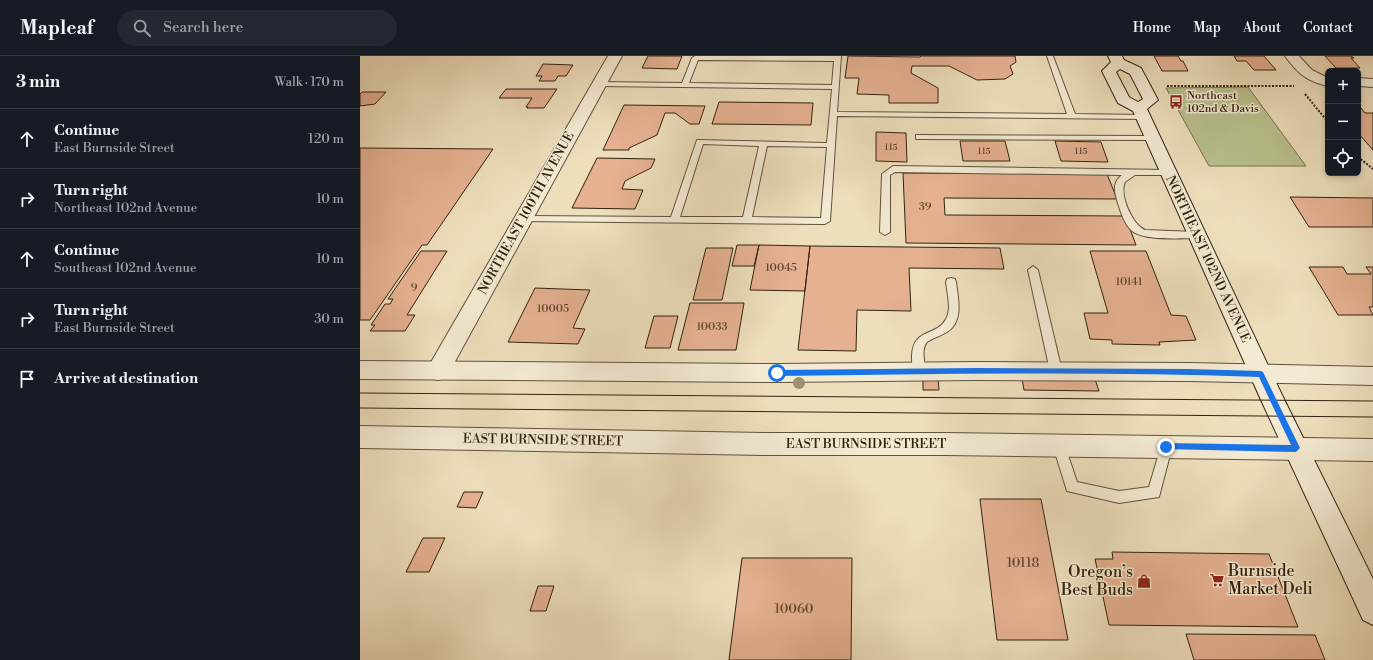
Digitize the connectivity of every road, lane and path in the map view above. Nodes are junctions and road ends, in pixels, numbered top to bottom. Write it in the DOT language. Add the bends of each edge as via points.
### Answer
graph roads {
  1 [pos="615,56"];
  2 [pos="1050,56"];
  3 [pos="1292,56"];
  4 [pos="838,58"];
  5 [pos="1117,60"];
  6 [pos="1323,81"];
  7 [pos="1361,82"];
  8 [pos="1373,82"];
  9 [pos="599,84"];
  10 [pos="1143,84"];
  11 [pos="685,85"];
  12 [pos="1298,86"];
  13 [pos="836,87"];
  14 [pos="1141,112"];
  15 [pos="834,114"];
  16 [pos="1072,116"];
  17 [pos="1325,118"];
  18 [pos="919,137"];
  19 [pos="1152,138"];
  20 [pos="764,144"];
  21 [pos="831,145"];
  22 [pos="1361,159"];
  23 [pos="1373,169"];
  24 [pos="1132,173"];
  25 [pos="1169,173"];
  26 [pos="523,219"];
  27 [pos="674,220"];
  28 [pos="747,221"];
  29 [pos="885,232"];
  30 [pos="1197,234"];
  31 [pos="1033,270"];
  32 [pos="951,282"];
  33 [pos="360,370"];
  34 [pos="438,371"];
  35 [pos="919,371"];
  36 [pos="1056,371"];
  37 [pos="1261,374"];
  38 [pos="1373,376"];
  39 [pos="360,437"];
  40 [pos="1059,446"];
  41 [pos="1166,447"];
  42 [pos="1296,448"];
  43 [pos="1373,450"];
  44 [pos="1373,610"];
  1 -- 9 [label="street, NORTHEAST 100TH AVENUE"];
  2 -- 16 [label="lane"];
  3 -- 6 [label="street" via="1310,77"];
  4 -- 11 [label="lane" via="695,58"];
  4 -- 13 [label="lane"];
  5 -- 10 [label="street" via="1136,71"];
  5 -- 14 [label="street" via="1109,71 1123,100"];
  6 -- 12 [label="path"];
  7 -- 8 [label="street"];
  9 -- 11 [label="lane"];
  9 -- 26 [label="street, NORTHEAST 100TH AVENUE"];
  10 -- 12 [label="path"];
  10 -- 14 [label="street" via="1151,100"];
  11 -- 13 [label="lane"];
  12 -- 17 [label="path"];
  13 -- 15 [label="lane"];
  14 -- 16 [label="lane"];
  14 -- 19 [label="street, NORTHEAST 102ND AVENUE"];
  15 -- 16 [label="lane"];
  15 -- 21 [label="lane"];
  18 -- 19 [label="lane"];
  19 -- 25 [label="street, NORTHEAST 102ND AVENUE"];
  20 -- 21 [label="lane"];
  20 -- 27 [label="lane" via="700,142"];
  20 -- 28 [label="lane"];
  21 -- 28 [label="lane" via="825,222"];
  22 -- 23 [label="path"];
  24 -- 25 [label="lane"];
  24 -- 29 [label="lane" via="893,169 886,174"];
  24 -- 30 [label="lane" via="1123,178 1118,192 1133,226 1146,233"];
  25 -- 30 [label="street, NORTHEAST 102ND AVENUE"];
  26 -- 27 [label="lane"];
  26 -- 34 [label="street, NORTHEAST 100TH AVENUE"];
  27 -- 28 [label="lane"];
  30 -- 37 [label="street, NORTHEAST 102ND AVENUE"];
  31 -- 36 [label="lane"];
  32 -- 35 [label="lane" via="952,321 946,328 933,332 923,339 918,348"];
  33 -- 34 [label="street"];
  34 -- 35 [label="street"];
  35 -- 36 [label="street"];
  36 -- 37 [label="street"];
  37 -- 38 [label="street"];
  37 -- 42 [label="street, NORTHEAST 102ND AVENUE"];
  39 -- 40 [label="street, EAST BURNSIDE STREET"];
  40 -- 41 [label="street, EAST BURNSIDE STREET"];
  40 -- 41 [label="lane" via="1072,487 1119,496 1154,493"];
  41 -- 42 [label="street, EAST BURNSIDE STREET"];
  42 -- 43 [label="street, EAST BURNSIDE STREET"];
  42 -- 44 [label="street, NORTHEAST 102ND AVENUE"];
}
